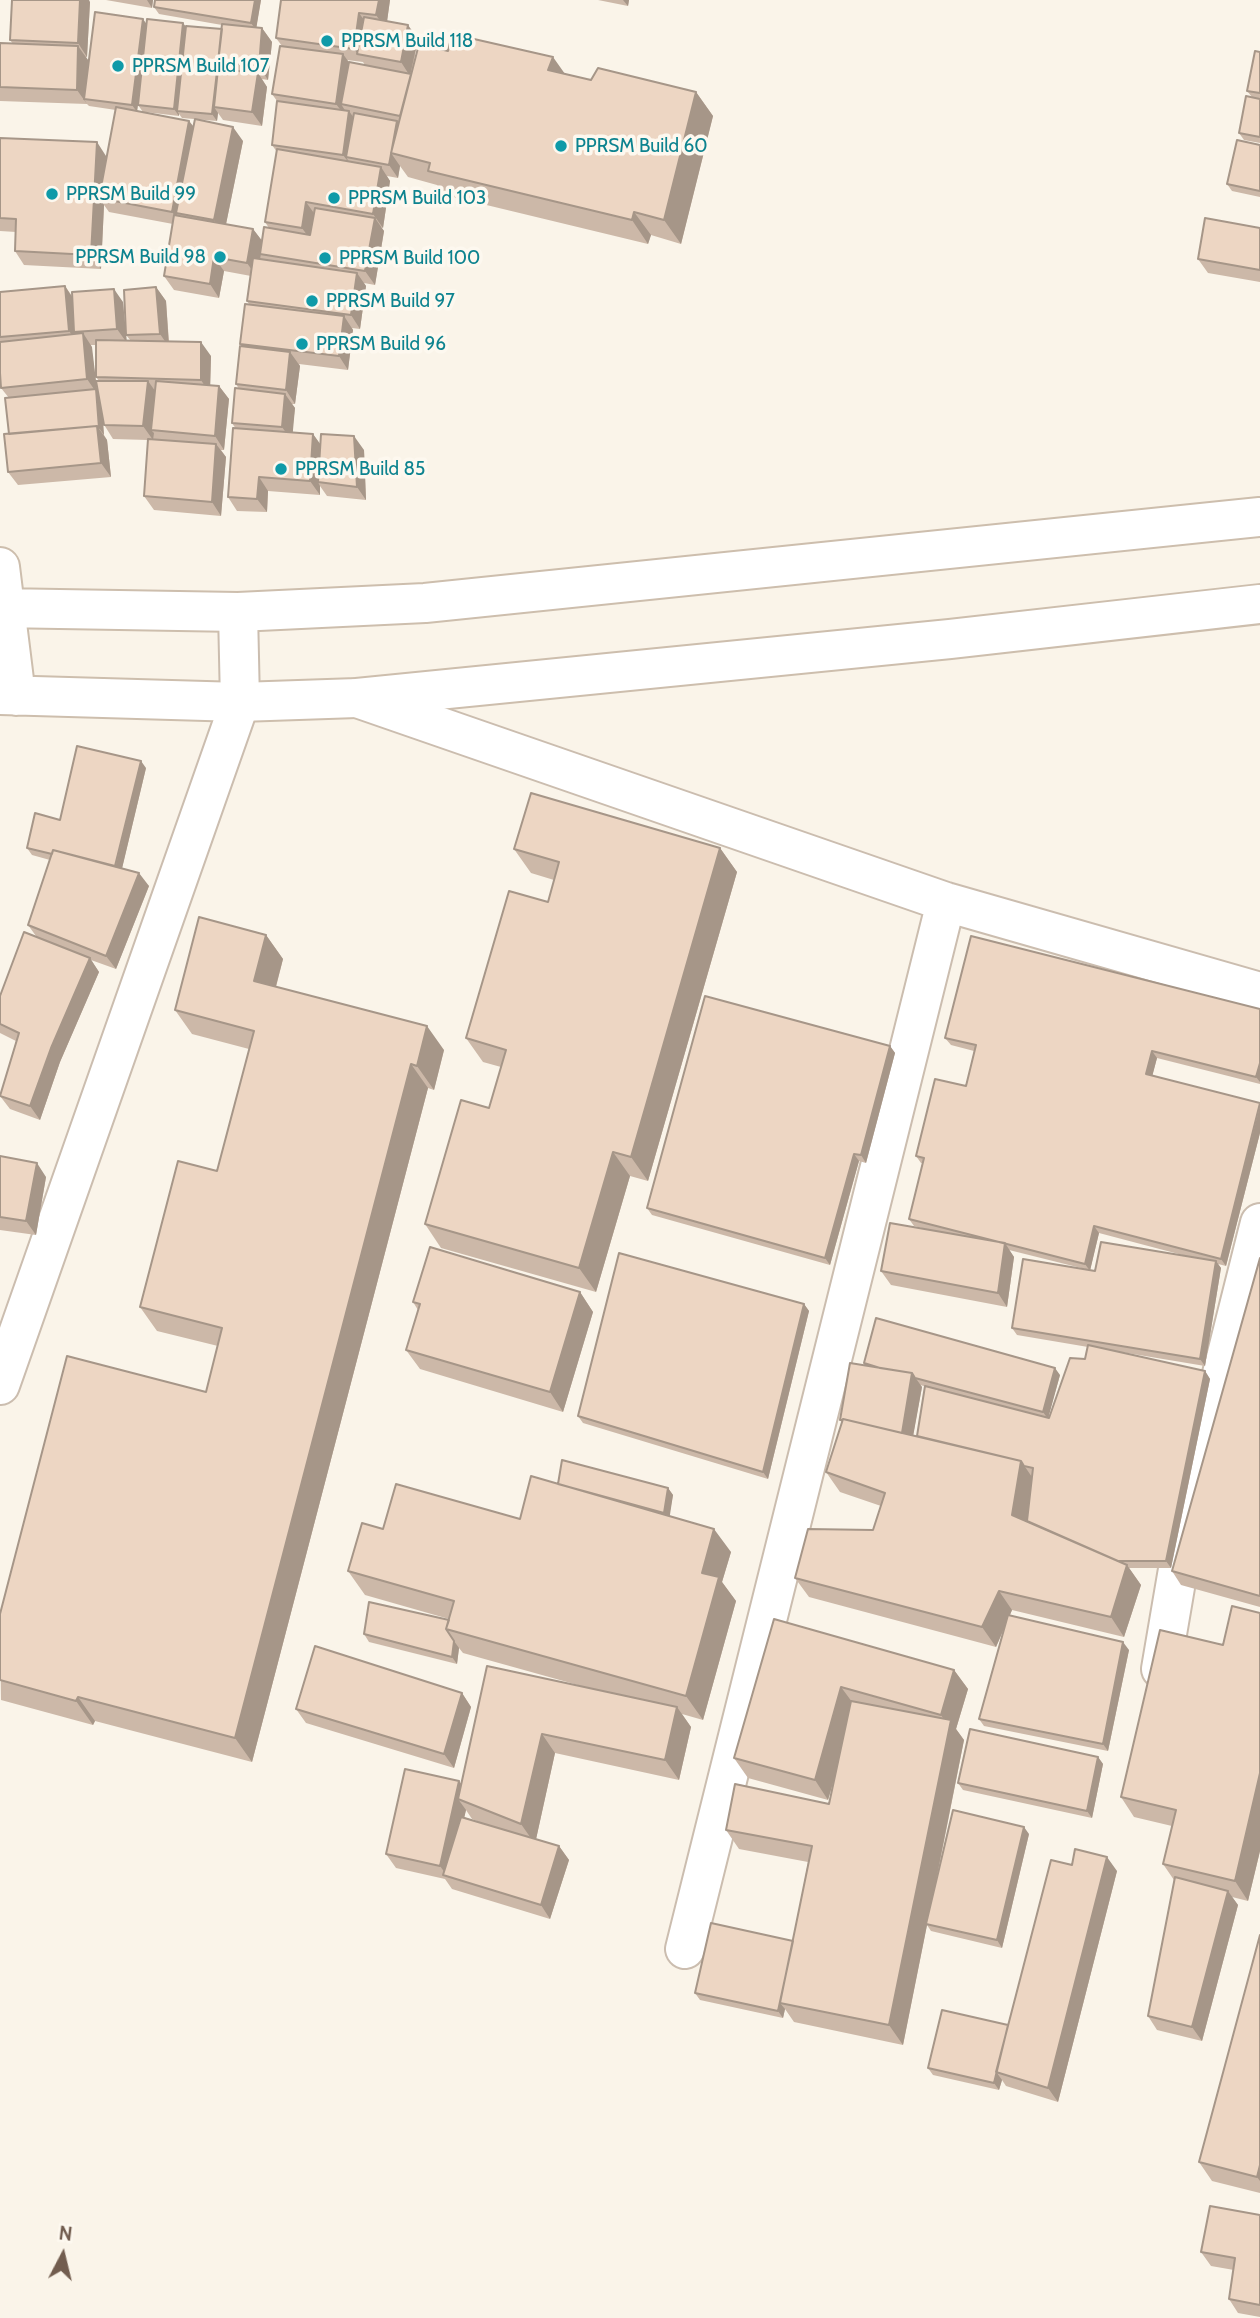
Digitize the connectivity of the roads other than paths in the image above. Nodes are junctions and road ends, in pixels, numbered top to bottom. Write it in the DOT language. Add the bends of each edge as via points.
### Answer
graph roads {
  1 [pos="1260,517"];
  2 [pos="0,567"];
  3 [pos="1260,604"];
  4 [pos="3,608"];
  5 [pos="238,612"];
  6 [pos="8,695"];
  7 [pos="356,698"];
  8 [pos="240,702"];
  9 [pos="946,902"];
  10 [pos="1260,992"];
  11 [pos="1260,1223"];
  12 [pos="0,1385"];
  13 [pos="1161,1669"];
  14 [pos="685,1949"];
  1 -- 5 [label="street" via="425,603"];
  2 -- 4 [label="street"];
  3 -- 7 [label="street"];
  4 -- 5 [label="street"];
  4 -- 6 [label="street"];
  5 -- 8 [label="street"];
  6 -- 8 [label="street"];
  7 -- 8 [label="street"];
  7 -- 9 [label="street"];
  8 -- 12 [label="street"];
  9 -- 10 [label="street"];
  9 -- 14 [label="street"];
  11 -- 13 [label="street" via="1189,1505"];
}
